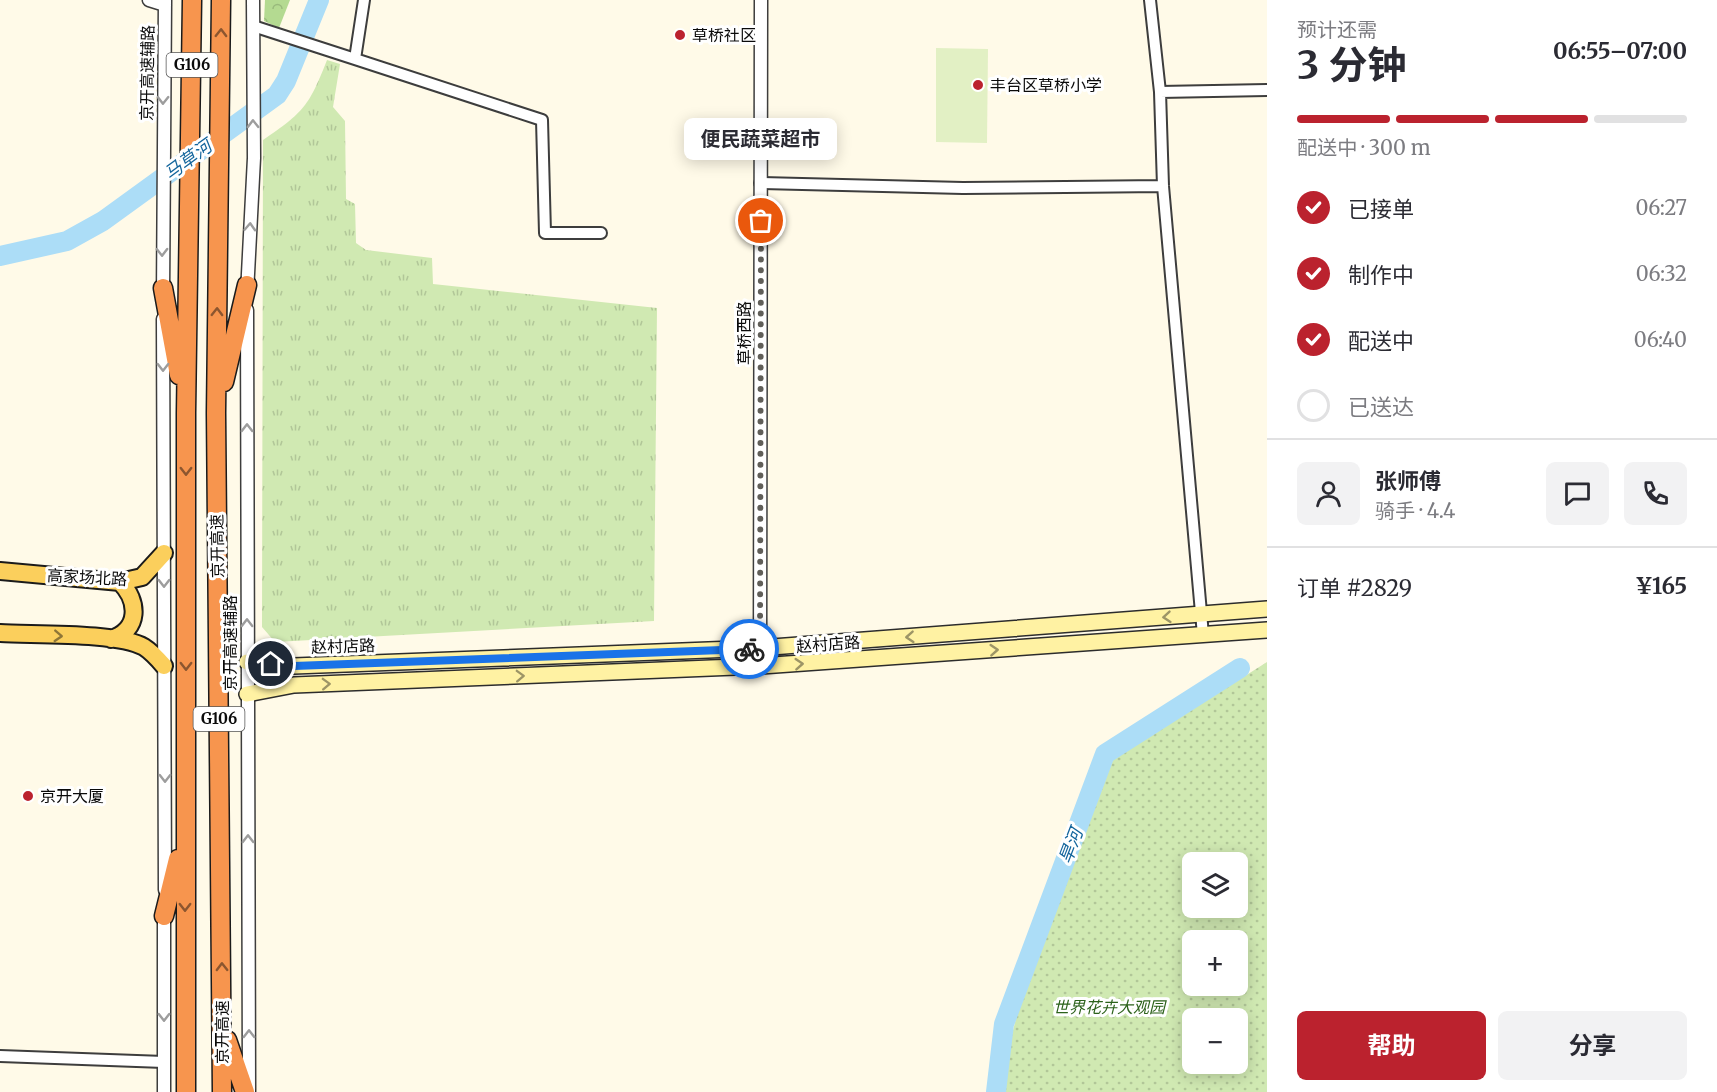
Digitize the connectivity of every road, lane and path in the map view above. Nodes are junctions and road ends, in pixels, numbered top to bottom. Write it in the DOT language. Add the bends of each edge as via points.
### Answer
graph roads {
  1 [pos="149,0"];
  2 [pos="192,0"];
  3 [pos="221,0"];
  4 [pos="253,0"];
  5 [pos="364,0"];
  6 [pos="761,0"];
  7 [pos="1150,0"];
  8 [pos="165,2"];
  9 [pos="253,26"];
  10 [pos="355,59"];
  11 [pos="1267,90"];
  12 [pos="1160,92"];
  13 [pos="760,183"];
  14 [pos="1163,186"];
  15 [pos="601,233"];
  16 [pos="247,285"];
  17 [pos="163,288"];
  18 [pos="216,412"];
  19 [pos="186,413"];
  20 [pos="164,553"];
  21 [pos="0,571"];
  22 [pos="120,582"];
  23 [pos="1267,609"];
  24 [pos="1202,614"];
  25 [pos="1267,630"];
  26 [pos="0,633"];
  27 [pos="1203,635"];
  28 [pos="111,639"];
  29 [pos="760,648"];
  30 [pos="247,662"];
  31 [pos="164,666"];
  32 [pos="760,666"];
  33 [pos="247,694"];
  34 [pos="185,828"];
  35 [pos="165,916"];
  36 [pos="222,1026"];
  37 [pos="0,1056"];
  38 [pos="164,1062"];
  39 [pos="164,1092"];
  40 [pos="186,1092"];
  41 [pos="222,1092"];
  42 [pos="247,1092"];
  1 -- 8 [label="street"];
  2 -- 19 [label="highway, 京开高速 / G106"];
  18 -- 3 [label="highway, 京开高速 / G106, one-way"];
  4 -- 9 [label="street"];
  5 -- 10 [label="street"];
  6 -- 13 [label="street, 草桥西路"];
  7 -- 12 [label="street"];
  8 -- 17 [label="street, 京开高速辅路, one-way"];
  9 -- 10 [label="street"];
  16 -- 9 [label="street, 京开高速辅路, one-way" via="254,158"];
  10 -- 15 [label="street" via="542,120 545,233"];
  11 -- 12 [label="street"];
  12 -- 14 [label="street"];
  13 -- 14 [label="street" via="963,188"];
  13 -- 29 [label="street, 草桥西路"];
  14 -- 24 [label="street"];
  16 -- 18 [label="highway"];
  30 -- 16 [label="street, 京开高速辅路, one-way"];
  17 -- 19 [label="highway"];
  17 -- 20 [label="street, one-way"];
  36 -- 18 [label="highway, 京开高速 / G106, one-way"];
  19 -- 34 [label="highway, 京开高速 / G106, one-way"];
  20 -- 22 [label="main road, 高家场北路" via="142,577"];
  20 -- 31 [label="street, one-way"];
  21 -- 22 [label="main road, 高家场北路"];
  22 -- 28 [label="main road" via="129,591 133,615 131,627 124,635"];
  23 -- 24 [label="main road, 赵村店路"];
  24 -- 27 [label="street"];
  24 -- 29 [label="main road, 赵村店路, one-way"];
  25 -- 27 [label="main road, 赵村店路"];
  26 -- 28 [label="main road, one-way"];
  32 -- 27 [label="main road, 赵村店路, one-way"];
  28 -- 31 [label="main road" via="144,647"];
  29 -- 30 [label="main road, 赵村店路" via="294,666"];
  29 -- 32 [label="street, 草桥西路"];
  30 -- 33 [label="street, 京开高速辅路"];
  31 -- 35 [label="street, one-way"];
  33 -- 32 [label="main road, 赵村店路, one-way" via="294,685"];
  42 -- 33 [label="street, 京开高速辅路, one-way"];
  34 -- 35 [label="highway"];
  34 -- 40 [label="highway, 京开高速 / G106, one-way"];
  35 -- 38 [label="street, one-way"];
  36 -- 41 [label="highway, 京开高速 / G106"];
  36 -- 42 [label="highway"];
  37 -- 38 [label="street"];
  38 -- 39 [label="street"];
}
